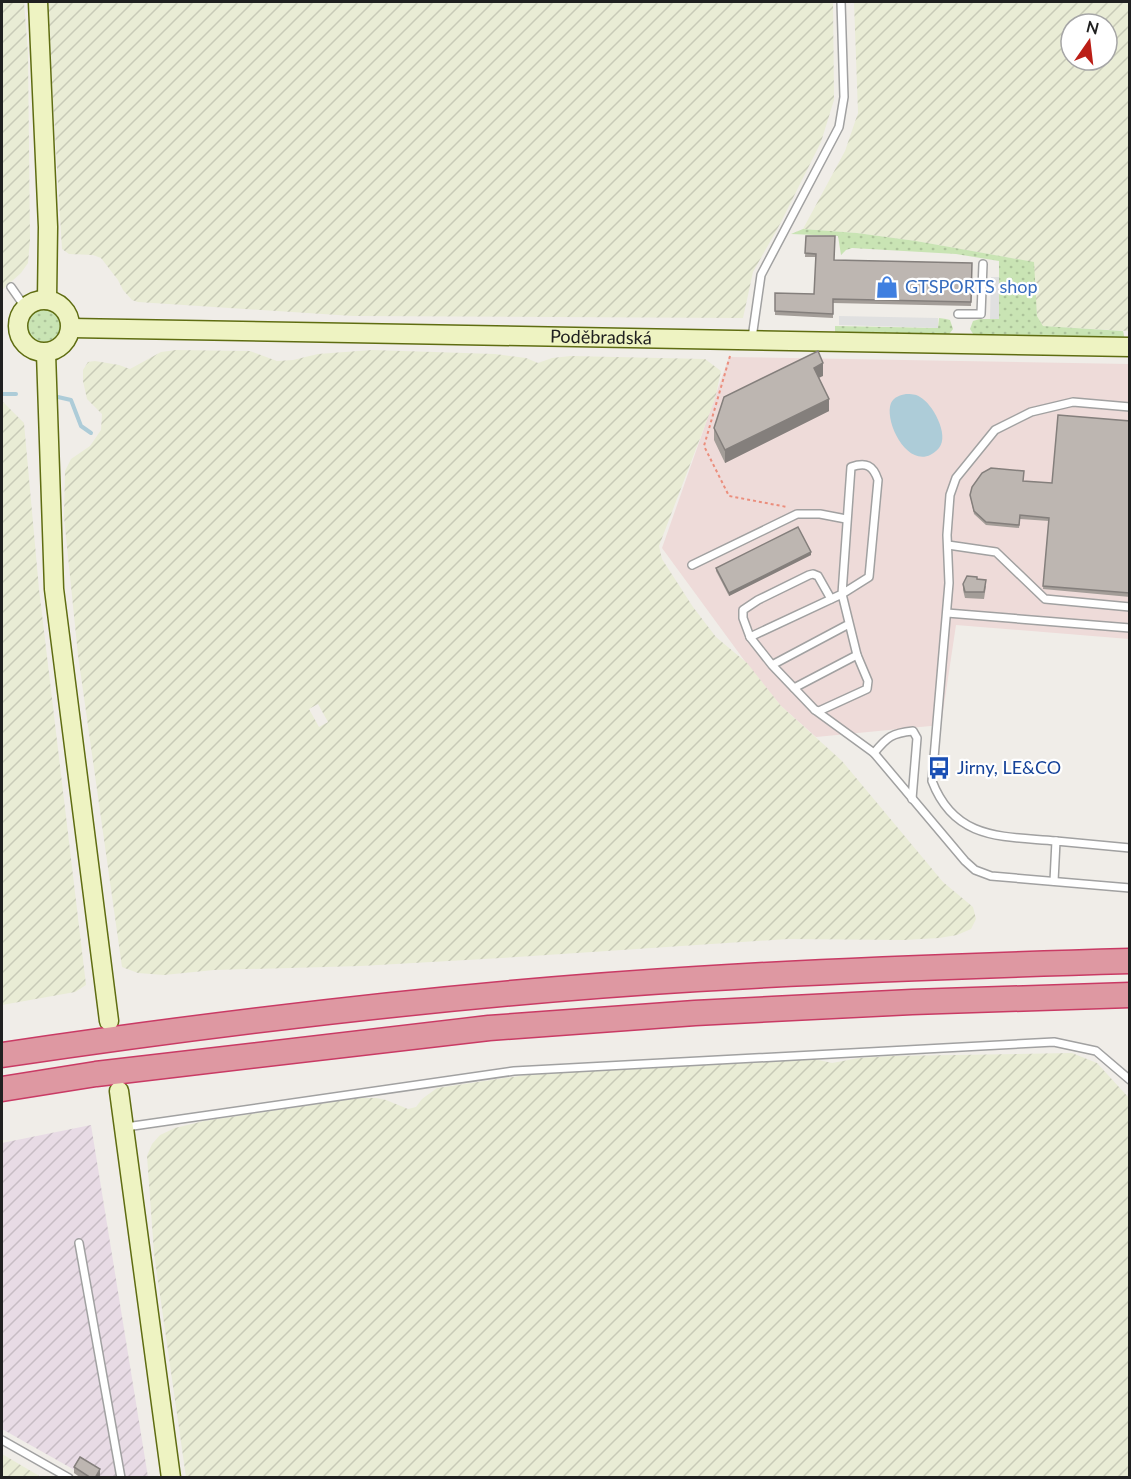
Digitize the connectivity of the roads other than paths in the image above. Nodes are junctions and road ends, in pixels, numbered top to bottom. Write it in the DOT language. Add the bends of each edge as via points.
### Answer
graph roads {
  1 [pos="38,2"];
  2 [pos="841,2"];
  3 [pos="983,264"];
  4 [pos="11,287"];
  5 [pos="47,300"];
  6 [pos="25,307"];
  7 [pos="958,314"];
  8 [pos="9,327"];
  9 [pos="71,328"];
  10 [pos="752,340"];
  11 [pos="1130,347"];
  12 [pos="46,352"];
  13 [pos="1130,407"];
  14 [pos="846,519"];
  15 [pos="948,545"];
  16 [pos="692,565"];
  17 [pos="842,594"];
  18 [pos="831,599"];
  19 [pos="1130,607"];
  20 [pos="947,614"];
  21 [pos="849,624"];
  22 [pos="1130,628"];
  23 [pos="750,637"];
  24 [pos="857,655"];
  25 [pos="772,665"];
  26 [pos="794,688"];
  27 [pos="815,710"];
  28 [pos="874,753"];
  29 [pos="912,799"];
  30 [pos="1056,841"];
  31 [pos="1130,848"];
  32 [pos="1054,881"];
  33 [pos="1130,888"];
  34 [pos="1130,961"];
  35 [pos="1130,995"];
  36 [pos="109,1022"];
  37 [pos="2,1055"];
  38 [pos="1130,1080"];
  39 [pos="2,1089"];
  40 [pos="119,1091"];
  41 [pos="124,1127"];
  42 [pos="79,1243"];
  43 [pos="2,1440"];
  44 [pos="69,1478"];
  45 [pos="121,1478"];
  46 [pos="171,1478"];
  1 -- 5 [label="street" via="48,227"];
  2 -- 10 [label="lane" via="844,97 839,127 760,274"];
  3 -- 7 [label="lane" via="981,314"];
  4 -- 6 [label="lane"];
  5 -- 6 [label="street"];
  5 -- 9 [label="street" via="62,306"];
  6 -- 8 [label="street"];
  8 -- 12 [label="street" via="26,346"];
  9 -- 10 [label="street, Poděbradská"];
  9 -- 12 [label="street" via="60,347"];
  10 -- 11 [label="street, Poděbradská"];
  12 -- 36 [label="street" via="54,589"];
  13 -- 15 [label="lane" via="1073,402 1031,412 995,430 956,478 950,495"];
  14 -- 16 [label="lane" via="797,514"];
  14 -- 17 [label="lane"];
  14 -- 17 [label="lane" via="851,467 868,465 878,480 869,577"];
  15 -- 19 [label="lane" via="996,552 1045,599"];
  15 -- 20 [label="lane"];
  17 -- 18 [label="lane"];
  17 -- 21 [label="lane"];
  18 -- 23 [label="lane"];
  18 -- 23 [label="lane" via="818,576 809,575 744,610"];
  20 -- 22 [label="lane"];
  20 -- 30 [label="lane" via="932,781 938,795 958,820 975,829 993,835"];
  21 -- 24 [label="lane"];
  21 -- 25 [label="lane"];
  23 -- 25 [label="lane"];
  24 -- 26 [label="lane"];
  24 -- 27 [label="lane" via="868,681 867,689"];
  25 -- 26 [label="lane"];
  26 -- 27 [label="lane"];
  27 -- 28 [label="lane"];
  28 -- 29 [label="lane"];
  28 -- 29 [label="lane" via="897,733 913,731 917,738"];
  29 -- 32 [label="lane" via="975,870 991,876"];
  30 -- 31 [label="lane"];
  30 -- 32 [label="lane"];
  32 -- 33 [label="lane"];
  34 -- 37 [label="highway" via="695,979 531,992 369,1007"];
  35 -- 39 [label="highway" via="695,1012 489,1028 96,1074"];
  38 -- 41 [label="lane" via="1096,1051 1054,1042 514,1071"];
  40 -- 41 [label="street"];
  41 -- 46 [label="street"];
  42 -- 45 [label="lane"];
  43 -- 44 [label="lane"];
}
